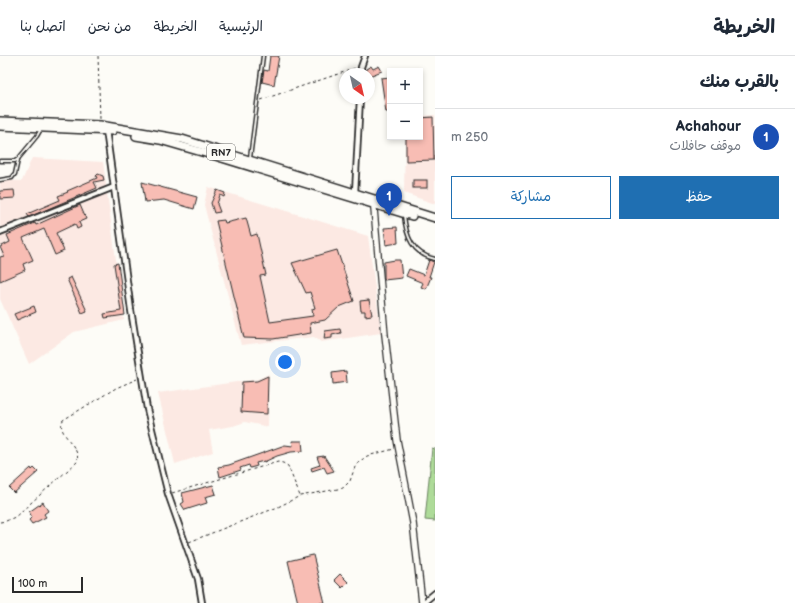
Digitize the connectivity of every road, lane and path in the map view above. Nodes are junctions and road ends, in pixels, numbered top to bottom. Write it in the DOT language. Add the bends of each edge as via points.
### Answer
graph roads {
  1 [pos="98,56"];
  2 [pos="263,56"];
  3 [pos="365,56"];
  4 [pos="361,67"];
  5 [pos="256,102"];
  6 [pos="360,104"];
  7 [pos="0,121"];
  8 [pos="0,126"];
  9 [pos="104,127"];
  10 [pos="41,128"];
  11 [pos="18,159"];
  12 [pos="0,161"];
  13 [pos="250,161"];
  14 [pos="0,180"];
  15 [pos="114,187"];
  16 [pos="355,193"];
  17 [pos="374,202"];
  18 [pos="404,214"];
  19 [pos="435,218"];
  20 [pos="435,223"];
  21 [pos="0,232"];
  22 [pos="435,259"];
  23 [pos="142,377"];
  24 [pos="399,448"];
  25 [pos="168,494"];
  26 [pos="300,496"];
  27 [pos="0,522"];
  28 [pos="185,544"];
  29 [pos="435,593"];
  30 [pos="202,603"];
  31 [pos="423,603"];
  1 -- 9 [label="path"];
  2 -- 5 [label="lane"];
  3 -- 4 [label="street"];
  4 -- 5 [label="path"];
  5 -- 13 [label="lane"];
  6 -- 16 [label="street"];
  7 -- 9 [label="highway, RN7"];
  8 -- 10 [label="highway, RN7"];
  9 -- 10 [label="highway, RN7"];
  9 -- 13 [label="highway, RN7" via="182,139"];
  9 -- 15 [label="street"];
  9 -- 17 [label="highway, RN7" via="160,140"];
  10 -- 11 [label="lane"];
  11 -- 12 [label="lane"];
  11 -- 14 [label="lane" via="12,178"];
  13 -- 16 [label="highway, RN7"];
  15 -- 21 [label="street"];
  15 -- 23 [label="street"];
  16 -- 17 [label="highway, RN7"];
  17 -- 18 [label="highway, RN7"];
  17 -- 19 [label="highway, RN7"];
  17 -- 24 [label="street"];
  18 -- 20 [label="highway, RN7"];
  18 -- 22 [label="lane" via="413,247 421,255"];
  23 -- 25 [label="street"];
  23 -- 27 [label="path" via="116,388 62,422 63,432 78,454 77,462 14,517"];
  24 -- 26 [label="path" via="362,459 355,467 350,481 343,488"];
  24 -- 31 [label="street" via="413,523"];
  25 -- 26 [label="path" via="278,462 288,466"];
  25 -- 28 [label="street"];
  26 -- 28 [label="path"];
  28 -- 30 [label="street" via="200,584"];
  29 -- 31 [label="street"];
}
